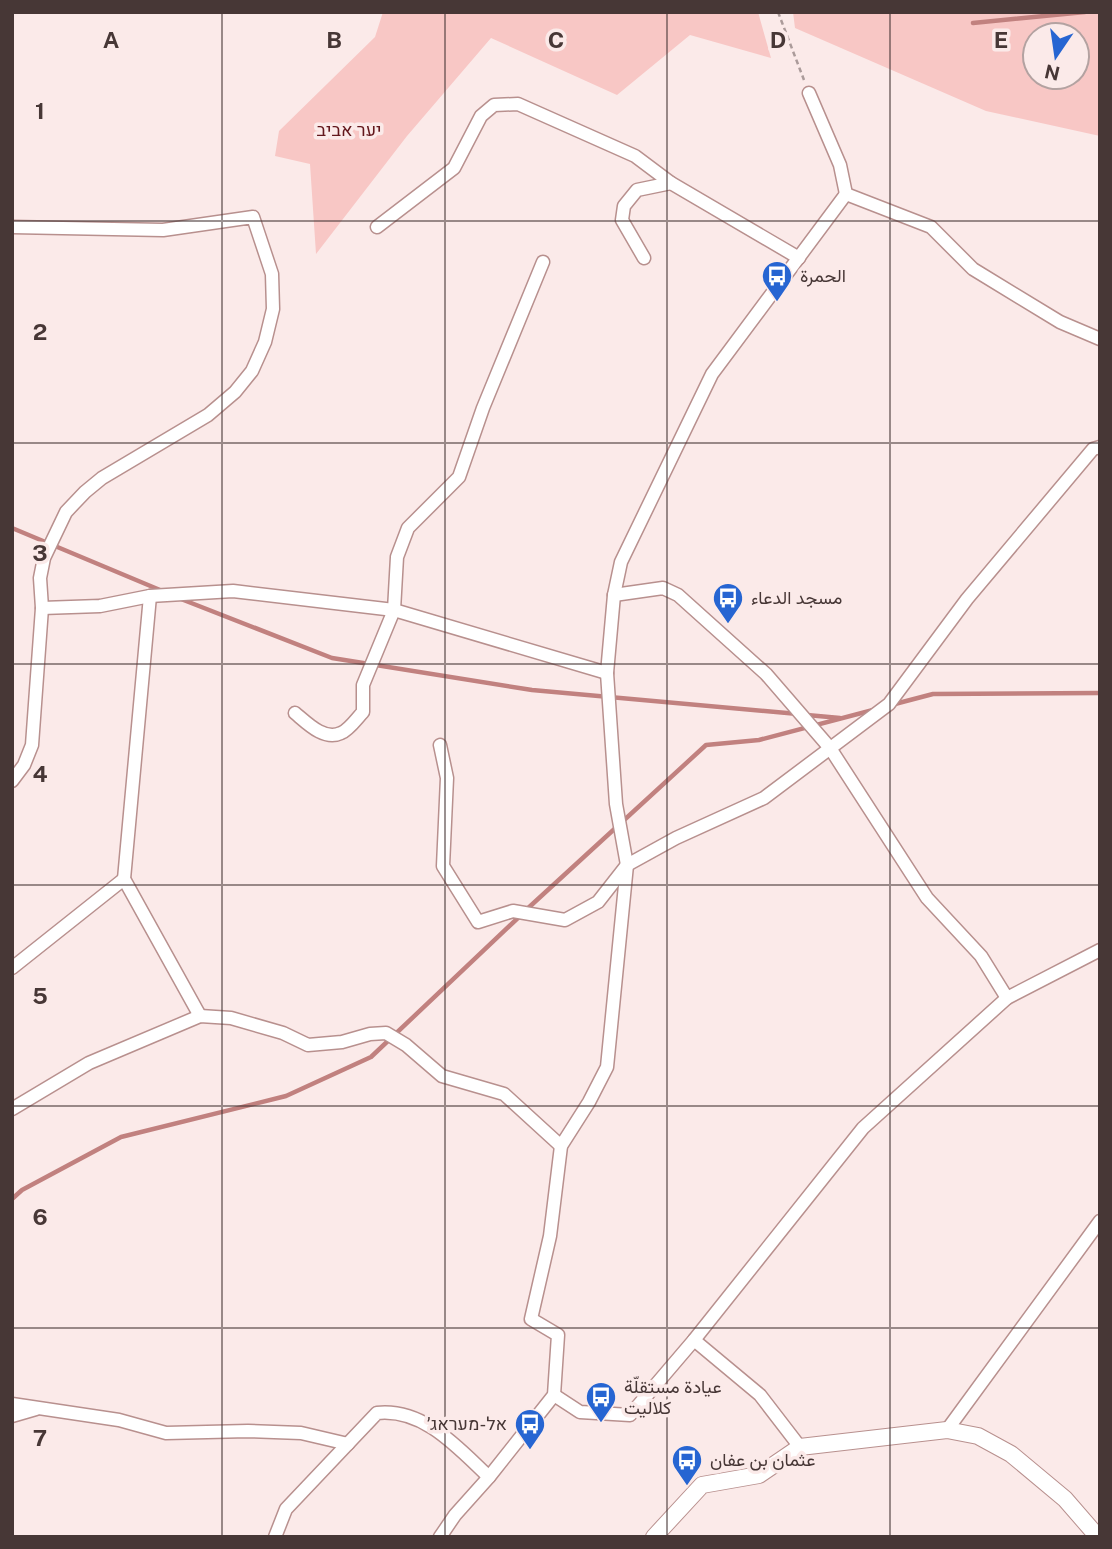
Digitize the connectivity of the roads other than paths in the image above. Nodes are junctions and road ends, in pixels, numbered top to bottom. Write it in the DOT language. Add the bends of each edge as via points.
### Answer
graph roads {
  1 [pos="809,93"];
  2 [pos="671,183"];
  3 [pos="846,194"];
  4 [pos="12,227"];
  5 [pos="377,227"];
  6 [pos="644,258"];
  7 [pos="799,258"];
  8 [pos="543,262"];
  9 [pos="1100,339"];
  10 [pos="1100,447"];
  11 [pos="614,595"];
  12 [pos="150,596"];
  13 [pos="42,608"];
  14 [pos="394,610"];
  15 [pos="607,673"];
  16 [pos="295,713"];
  17 [pos="440,745"];
  18 [pos="830,748"];
  19 [pos="12,781"];
  20 [pos="627,865"];
  21 [pos="124,879"];
  22 [pos="1100,950"];
  23 [pos="12,968"];
  24 [pos="1007,998"];
  25 [pos="200,1016"];
  26 [pos="12,1109"];
  27 [pos="561,1146"];
  28 [pos="1100,1221"];
  29 [pos="694,1340"];
  30 [pos="554,1395"];
  31 [pos="12,1404"];
  32 [pos="44,1407"];
  33 [pos="12,1416"];
  34 [pos="947,1430"];
  35 [pos="348,1444"];
  36 [pos="800,1447"];
  37 [pos="489,1477"];
  38 [pos="275,1537"];
  39 [pos="440,1537"];
  40 [pos="654,1537"];
  41 [pos="1098,1537"];
  1 -- 3 [label="street" via="840,165"];
  2 -- 5 [label="street" via="635,156 530,109 518,104 494,105 481,116 454,168"];
  2 -- 6 [label="street" via="637,190 624,205 622,220"];
  2 -- 7 [label="street"];
  3 -- 7 [label="street"];
  3 -- 9 [label="street" via="931,227 973,269 1060,322"];
  4 -- 13 [label="street" via="163,230 253,217 272,274 273,309 252,371 235,393 208,415 102,478 66,512 44,558"];
  7 -- 11 [label="street" via="712,374 621,562"];
  8 -- 14 [label="street" via="458,477 408,528 397,558"];
  10 -- 18 [label="street" via="1093,449 967,599 889,704"];
  11 -- 15 [label="street"];
  11 -- 18 [label="street" via="663,588 678,595 766,674"];
  12 -- 13 [label="street" via="100,606"];
  12 -- 14 [label="street" via="233,591"];
  12 -- 21 [label="street"];
  13 -- 19 [label="street" via="32,745"];
  14 -- 15 [label="street"];
  14 -- 16 [label="street" via="363,685 363,712 342,733 328,734"];
  15 -- 20 [label="street" via="617,804"];
  17 -- 20 [label="street" via="447,778 443,866 478,922 513,911 565,920 598,902"];
  18 -- 20 [label="street" via="764,798"];
  18 -- 24 [label="street" via="927,898 981,956"];
  20 -- 27 [label="street" via="607,1068"];
  21 -- 23 [label="street"];
  21 -- 25 [label="street"];
  22 -- 24 [label="street"];
  24 -- 29 [label="street" via="863,1128"];
  25 -- 26 [label="street" via="89,1063"];
  25 -- 27 [label="street" via="231,1018 308,1045 386,1033 442,1076 504,1094"];
  27 -- 30 [label="street" via="550,1236 531,1319 558,1335"];
  28 -- 34 [label="street"];
  29 -- 30 [label="street" via="630,1415 580,1412"];
  29 -- 36 [label="street" via="760,1395"];
  30 -- 37 [label="street"];
  31 -- 32 [label="street"];
  32 -- 33 [label="street"];
  32 -- 35 [label="street" via="166,1433 301,1433"];
  34 -- 36 [label="street"];
  34 -- 41 [label="street" via="978,1436 1011,1454 1065,1499"];
  35 -- 37 [label="street" via="377,1413 390,1412 427,1423"];
  35 -- 38 [label="street" via="286,1509"];
  36 -- 40 [label="street" via="759,1475 702,1485"];
  37 -- 39 [label="street"];
}
